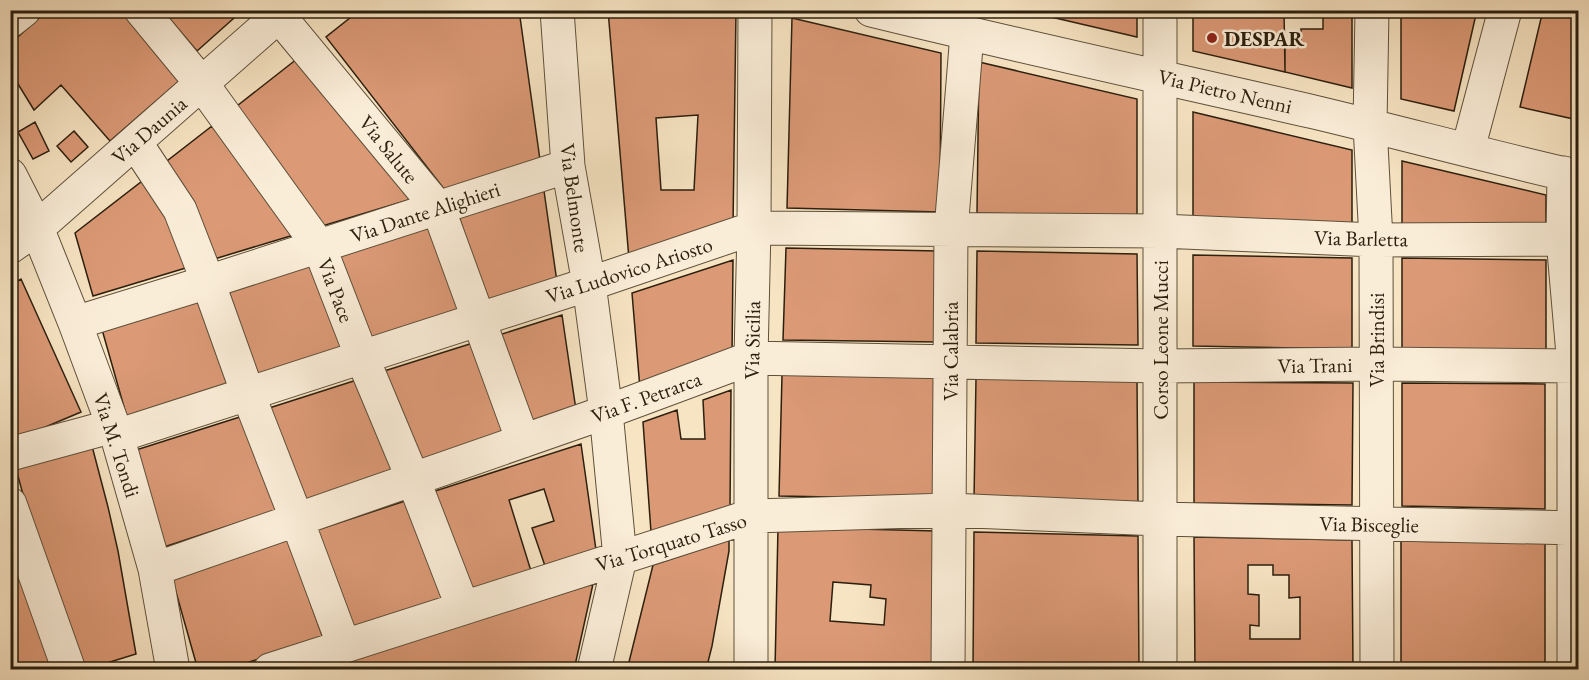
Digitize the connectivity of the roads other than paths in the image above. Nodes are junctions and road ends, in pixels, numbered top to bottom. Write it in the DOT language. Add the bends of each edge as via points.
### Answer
graph roads {
  1 [pos="24,10"];
  2 [pos="141,10"];
  3 [pos="557,10"];
  4 [pos="755,10"];
  5 [pos="871,10"];
  6 [pos="1160,10"];
  7 [pos="1372,10"];
  8 [pos="1505,10"];
  9 [pos="280,12"];
  10 [pos="10,21"];
  11 [pos="967,34"];
  12 [pos="1160,76"];
  13 [pos="202,84"];
  14 [pos="1370,125"];
  15 [pos="135,142"];
  16 [pos="1468,149"];
  17 [pos="568,166"];
  18 [pos="10,174"];
  19 [pos="1571,175"];
  20 [pos="438,208"];
  21 [pos="37,228"];
  22 [pos="754,228"];
  23 [pos="951,230"];
  24 [pos="1160,231"];
  25 [pos="1376,240"];
  26 [pos="1563,240"];
  27 [pos="320,246"];
  28 [pos="10,247"];
  29 [pos="208,282"];
  30 [pos="588,284"];
  31 [pos="479,319"];
  32 [pos="75,323"];
  33 [pos="362,357"];
  34 [pos="751,358"];
  35 [pos="950,363"];
  36 [pos="1376,364"];
  37 [pos="1160,366"];
  38 [pos="1576,366"];
  39 [pos="248,394"];
  40 [pos="606,412"];
  41 [pos="115,431"];
  42 [pos="523,441"];
  43 [pos="10,454"];
  44 [pos="413,479"];
  45 [pos="10,504"];
  46 [pos="949,510"];
  47 [pos="751,516"];
  48 [pos="1159,519"];
  49 [pos="297,520"];
  50 [pos="1377,524"];
  51 [pos="1576,528"];
  52 [pos="620,558"];
  53 [pos="155,569"];
  54 [pos="751,599"];
  55 [pos="463,608"];
  56 [pos="344,646"];
  57 [pos="163,666"];
  58 [pos="69,669"];
  59 [pos="270,669"];
  60 [pos="594,669"];
  61 [pos="732,669"];
  62 [pos="751,669"];
  63 [pos="948,669"];
  64 [pos="1160,669"];
  65 [pos="1377,669"];
  66 [pos="1574,669"];
  1 -- 10 [label="street"];
  2 -- 13 [label="street, Via Pace"];
  3 -- 17 [label="street, Via Belmonte"];
  4 -- 22 [label="street, Via Sicilia"];
  5 -- 11 [label="street, Via Pietro Nenni"];
  6 -- 12 [label="street, Corso Leone Mucci"];
  7 -- 14 [label="street, Via Brindisi"];
  8 -- 16 [label="street"];
  9 -- 13 [label="street, Via Daunia"];
  9 -- 20 [label="street, Via Salute"];
  11 -- 12 [label="street, Via Pietro Nenni"];
  11 -- 23 [label="street, Via Calabria"];
  12 -- 14 [label="street, Via Pietro Nenni"];
  12 -- 24 [label="street, Corso Leone Mucci"];
  13 -- 15 [label="street, Via Daunia"];
  13 -- 27 [label="street, Via Pace"];
  14 -- 16 [label="street, Via Pietro Nenni"];
  14 -- 25 [label="street, Via Brindisi"];
  15 -- 21 [label="street, Via Daunia"];
  15 -- 29 [label="street" via="180,210"];
  16 -- 19 [label="street, Via Pietro Nenni"];
  17 -- 20 [label="street, Via Dante Alighieri"];
  17 -- 30 [label="street, Via Belmonte"];
  18 -- 21 [label="street, Via M. Tondi"];
  19 -- 26 [label="street"];
  20 -- 27 [label="street, Via Dante Alighieri"];
  20 -- 31 [label="street, Via Salute"];
  21 -- 28 [label="street, Via Daunia"];
  21 -- 32 [label="street, Via M. Tondi"];
  22 -- 23 [label="street, Via Ludovico Ariosto"];
  22 -- 30 [label="street, Via Ludovico Ariosto"];
  22 -- 34 [label="street, Via Sicilia"];
  23 -- 24 [label="street, Via Ludovico Ariosto"];
  23 -- 35 [label="street, Via Calabria"];
  24 -- 25 [label="street, Via Barletta"];
  24 -- 37 [label="street, Corso Leone Mucci"];
  25 -- 26 [label="street, Via Barletta"];
  25 -- 36 [label="street, Via Brindisi"];
  26 -- 38 [label="street"];
  27 -- 29 [label="street, Via Dante Alighieri"];
  27 -- 33 [label="street, Via Pace"];
  29 -- 32 [label="street, Via Dante Alighieri"];
  29 -- 39 [label="street"];
  30 -- 31 [label="street, Via Ludovico Ariosto"];
  30 -- 40 [label="street, Via Belmonte"];
  31 -- 33 [label="street, Via Ludovico Ariosto"];
  31 -- 42 [label="street, Via Salute"];
  32 -- 41 [label="street, Via M. Tondi"];
  33 -- 39 [label="street, Via Ludovico Ariosto"];
  33 -- 44 [label="street, Via Pace"];
  34 -- 35 [label="street, Via F. Petrarca"];
  34 -- 40 [label="street, Via F. Petrarca"];
  34 -- 47 [label="street, Via Sicilia"];
  35 -- 37 [label="street, Via F. Petrarca"];
  35 -- 46 [label="street, Via Calabria"];
  36 -- 37 [label="street, Via Trani"];
  36 -- 38 [label="street, Via Trani"];
  36 -- 50 [label="street, Via Brindisi"];
  37 -- 48 [label="street, Corso Leone Mucci"];
  38 -- 51 [label="street"];
  39 -- 41 [label="street, Via Ludovico Ariosto"];
  39 -- 49 [label="street"];
  40 -- 42 [label="street, Via F. Petrarca"];
  40 -- 52 [label="street, Via Belmonte"];
  41 -- 43 [label="street, Via Ludovico Ariosto"];
  41 -- 53 [label="street, Via M. Tondi"];
  42 -- 44 [label="street, Via F. Petrarca"];
  44 -- 49 [label="street, Via F. Petrarca"];
  44 -- 55 [label="street, Via Pace"];
  45 -- 58 [label="street"];
  46 -- 47 [label="street, Via Torquato Tasso"];
  46 -- 48 [label="street, Via Torquato Tasso"];
  46 -- 63 [label="street, Via Calabria"];
  47 -- 52 [label="street, Via Torquato Tasso"];
  47 -- 54 [label="street, Via Sicilia"];
  48 -- 50 [label="street, Via Bisceglie"];
  48 -- 64 [label="street, Corso Leone Mucci"];
  49 -- 53 [label="street, Via F. Petrarca"];
  49 -- 56 [label="street"];
  50 -- 51 [label="street, Via Bisceglie"];
  50 -- 65 [label="street, Via Brindisi"];
  51 -- 66 [label="street"];
  52 -- 55 [label="street, Via Torquato Tasso"];
  52 -- 60 [label="street, Via Belmonte"];
  53 -- 57 [label="street, Via M. Tondi"];
  54 -- 61 [label="street"];
  54 -- 62 [label="street, Via Sicilia"];
  55 -- 56 [label="street, Via Torquato Tasso"];
  56 -- 59 [label="street, Via Torquato Tasso"];
}
